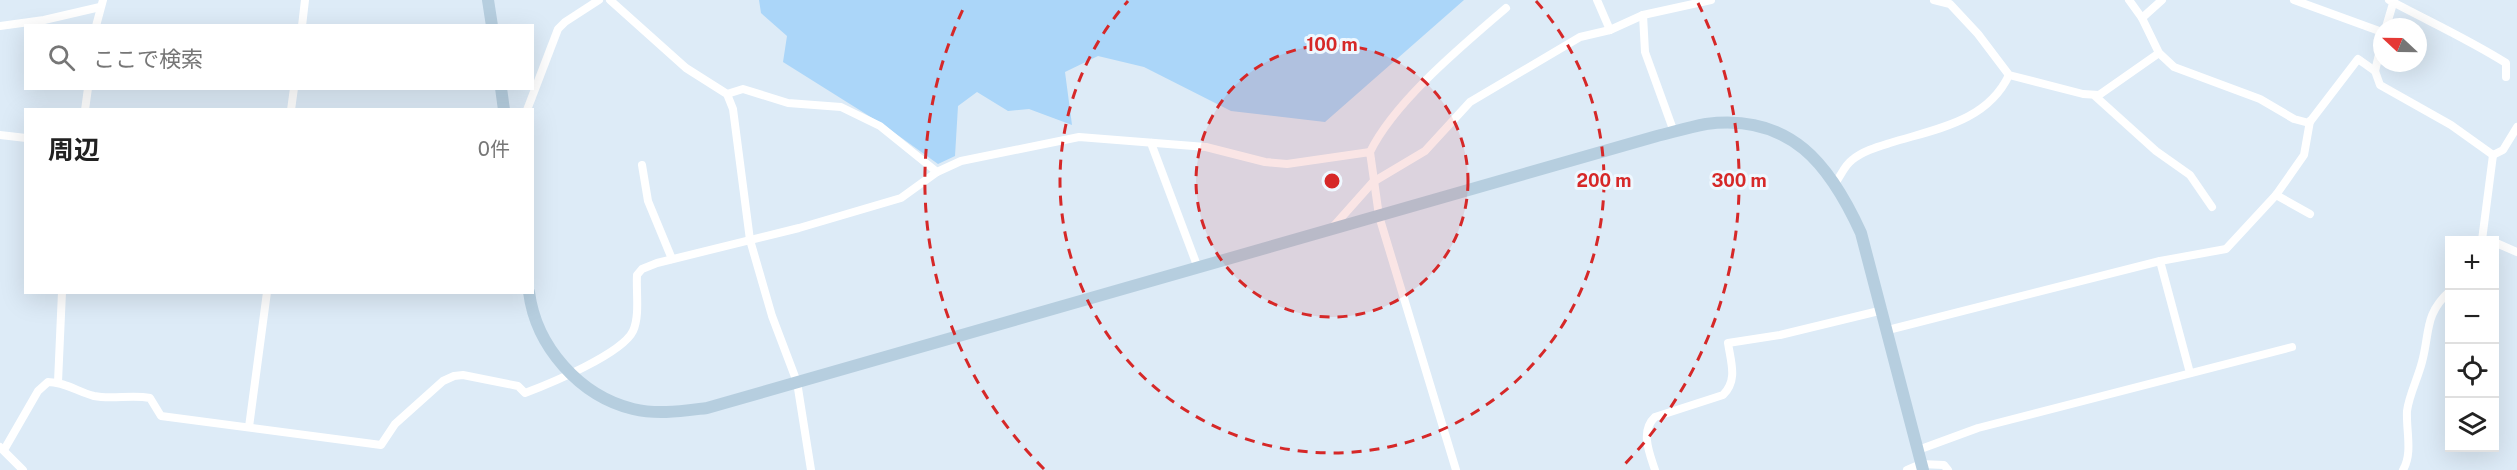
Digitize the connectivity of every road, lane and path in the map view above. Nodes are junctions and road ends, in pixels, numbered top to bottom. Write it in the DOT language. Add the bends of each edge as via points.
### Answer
graph roads {
  1 [pos="306,0"];
  2 [pos="488,0"];
  3 [pos="599,0"];
  4 [pos="610,0"];
  5 [pos="1597,0"];
  6 [pos="1710,0"];
  7 [pos="1934,0"];
  8 [pos="2129,0"];
  9 [pos="2162,0"];
  10 [pos="2294,0"];
  11 [pos="2392,1"];
  12 [pos="1950,2"];
  13 [pos="101,3"];
  14 [pos="1671,4"];
  15 [pos="1506,8"];
  16 [pos="1643,15"];
  17 [pos="2142,18"];
  18 [pos="2388,18"];
  19 [pos="96,24"];
  20 [pos="302,24"];
  21 [pos="492,24"];
  22 [pos="0,26"];
  23 [pos="2373,29"];
  24 [pos="1610,30"];
  25 [pos="2159,53"];
  26 [pos="2373,70"];
  27 [pos="2375,72"];
  28 [pos="2009,75"];
  29 [pos="2506,76"];
  30 [pos="88,90"];
  31 [pos="294,90"];
  32 [pos="501,90"];
  33 [pos="727,94"];
  34 [pos="2095,96"];
  35 [pos="85,108"];
  36 [pos="291,108"];
  37 [pos="504,108"];
  38 [pos="528,108"];
  39 [pos="2310,121"];
  40 [pos="2517,127"];
  41 [pos="1674,132"];
  42 [pos="0,135"];
  43 [pos="24,138"];
  44 [pos="1151,143"];
  45 [pos="1370,152"];
  46 [pos="2493,155"];
  47 [pos="642,165"];
  48 [pos="937,172"];
  49 [pos="1373,182"];
  50 [pos="1836,182"];
  51 [pos="2276,195"];
  52 [pos="2212,207"];
  53 [pos="2310,214"];
  54 [pos="1379,216"];
  55 [pos="1330,230"];
  56 [pos="2485,236"];
  57 [pos="750,240"];
  58 [pos="2499,244"];
  59 [pos="2517,252"];
  60 [pos="672,259"];
  61 [pos="2160,261"];
  62 [pos="1198,268"];
  63 [pos="62,294"];
  64 [pos="267,294"];
  65 [pos="529,294"];
  66 [pos="2445,296"];
  67 [pos="1883,310"];
  68 [pos="1888,330"];
  69 [pos="2292,347"];
  70 [pos="2190,373"];
  71 [pos="570,375"];
  72 [pos="58,382"];
  73 [pos="797,382"];
  74 [pos="249,427"];
  75 [pos="2,449"];
  76 [pos="1918,450"];
  77 [pos="1922,467"];
  78 [pos="23,470"];
  79 [pos="811,470"];
  80 [pos="1456,470"];
  81 [pos="1655,470"];
  82 [pos="1907,470"];
  83 [pos="1948,470"];
  84 [pos="2403,470"];
  1 -- 20 [label="street"];
  2 -- 21 [label="street"];
  3 -- 38 [label="street" via="561,25"];
  4 -- 33 [label="street" via="686,68"];
  5 -- 24 [label="street"];
  6 -- 14 [label="street"];
  7 -- 12 [label="street"];
  8 -- 17 [label="street"];
  9 -- 17 [label="street"];
  10 -- 23 [label="street"];
  11 -- 18 [label="street"];
  11 -- 29 [label="street" via="2422,20 2470,40 2506,63"];
  12 -- 28 [label="street"];
  13 -- 19 [label="street"];
  13 -- 22 [label="street" via="44,20"];
  14 -- 16 [label="street"];
  15 -- 45 [label="street" via="1428,80 1380,132"];
  16 -- 24 [label="street"];
  16 -- 41 [label="street" via="1645,52"];
  17 -- 25 [label="street"];
  24 -- 49 [label="street" via="1580,38 1470,102 1425,151"];
  25 -- 34 [label="street"];
  25 -- 39 [label="street" via="2174,68 2260,99 2294,118"];
  26 -- 39 [label="street" via="2358,59"];
  27 -- 46 [label="street" via="2380,85 2451,125"];
  28 -- 34 [label="street"];
  28 -- 50 [label="street" via="2001,93 1987,106 1962,120 1868,150 1851,161"];
  30 -- 35 [label="street"];
  31 -- 36 [label="street"];
  32 -- 37 [label="street"];
  33 -- 48 [label="street" via="743,90 788,103 841,107 880,126"];
  33 -- 57 [label="street" via="733,109"];
  34 -- 52 [label="street" via="2156,151 2190,175"];
  39 -- 51 [label="street" via="2304,155"];
  40 -- 46 [label="street" via="2503,150"];
  41 -- 50 [label="street" via="1707,124 1767,129 1809,152"];
  41 -- 54 [label="street"];
  42 -- 43 [label="street"];
  44 -- 45 [label="street" via="1206,147 1287,164"];
  44 -- 48 [label="street" via="1079,137 961,161"];
  44 -- 62 [label="street"];
  45 -- 49 [label="street"];
  46 -- 56 [label="street"];
  47 -- 60 [label="street" via="648,201"];
  48 -- 57 [label="street" via="901,198"];
  49 -- 54 [label="street"];
  49 -- 55 [label="street"];
  50 -- 67 [label="street" via="1861,233"];
  51 -- 53 [label="street"];
  51 -- 61 [label="street" via="2226,249"];
  54 -- 55 [label="street"];
  54 -- 80 [label="street"];
  55 -- 62 [label="street"];
  57 -- 60 [label="street"];
  57 -- 73 [label="street"];
  58 -- 59 [label="street"];
  60 -- 71 [label="street" via="637,275 632,334"];
  61 -- 68 [label="street"];
  61 -- 70 [label="street"];
  62 -- 73 [label="street"];
  63 -- 72 [label="street"];
  64 -- 74 [label="street"];
  65 -- 71 [label="street" via="551,352"];
  66 -- 84 [label="street" via="2434,307 2427,326 2423,360 2408,407 2409,460"];
  67 -- 68 [label="street"];
  67 -- 81 [label="street" via="1780,335 1728,343 1731,387 1723,395 1655,417 1649,423 1646,430"];
  68 -- 76 [label="street"];
  69 -- 70 [label="street"];
  70 -- 76 [label="street" via="1978,428"];
  71 -- 73 [label="street" via="613,401 653,412 707,408"];
  71 -- 74 [label="street" via="525,393 518,386 454,376 443,381 395,424 381,445"];
  72 -- 74 [label="street" via="110,399 135,395 150,398 160,416"];
  72 -- 75 [label="street" via="48,381 38,391"];
  73 -- 79 [label="street"];
  75 -- 78 [label="street"];
  76 -- 77 [label="street"];
  77 -- 82 [label="street"];
  77 -- 83 [label="street" via="1944,465"];
}
